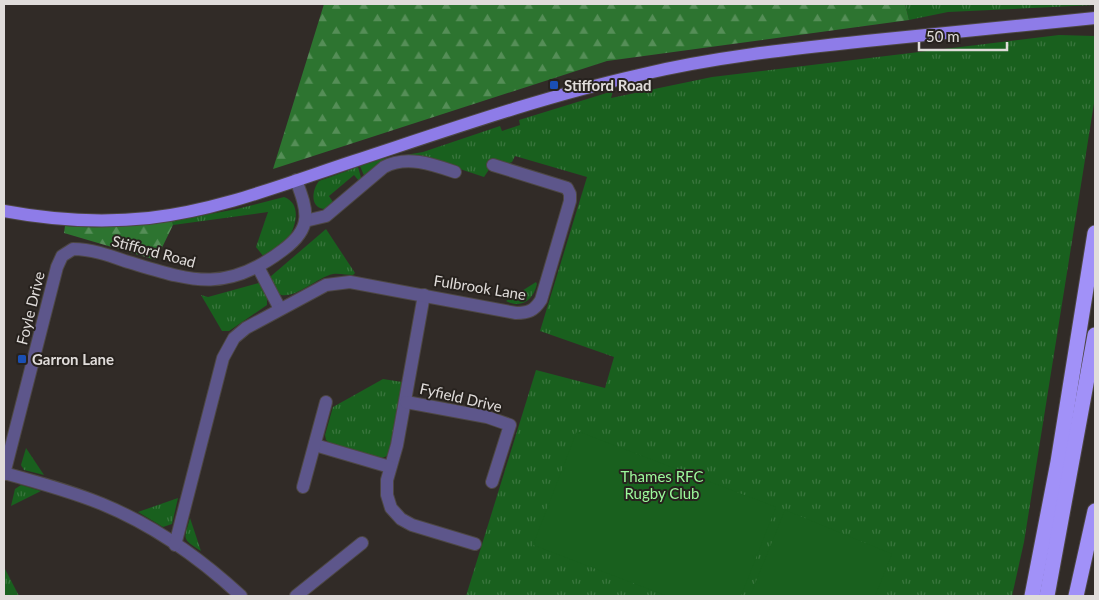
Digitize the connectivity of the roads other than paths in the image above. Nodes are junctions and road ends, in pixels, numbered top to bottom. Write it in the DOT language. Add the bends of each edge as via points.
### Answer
graph roads {
  1 [pos="1090,19"];
  2 [pos="493,166"];
  3 [pos="455,172"];
  4 [pos="296,180"];
  5 [pos="4,211"];
  6 [pos="305,221"];
  7 [pos="1095,233"];
  8 [pos="57,267"];
  9 [pos="258,267"];
  10 [pos="424,295"];
  11 [pos="280,309"];
  12 [pos="1095,336"];
  13 [pos="326,402"];
  14 [pos="406,402"];
  15 [pos="314,445"];
  16 [pos="390,467"];
  17 [pos="4,474"];
  18 [pos="492,482"];
  19 [pos="303,487"];
  20 [pos="1095,511"];
  21 [pos="362,543"];
  22 [pos="476,544"];
  23 [pos="175,545"];
  24 [pos="242,596"];
  25 [pos="296,596"];
  26 [pos="1032,596"];
  27 [pos="1047,596"];
  28 [pos="1076,596"];
  1 -- 4 [label="main road, Stifford Road" via="777,50 641,74 524,106"];
  2 -- 10 [label="street, Fulbrook Lane" via="567,188 570,194 541,300 536,308 522,313"];
  3 -- 6 [label="street" via="400,161 384,167 326,216"];
  4 -- 5 [label="main road, Stifford Road" via="212,206 151,217 81,220"];
  4 -- 6 [label="street" via="306,211"];
  6 -- 9 [label="street, Stifford Road" via="296,240"];
  7 -- 26 [label="highway" via="1058,462"];
  8 -- 9 [label="street, Stifford Road" via="62,256 73,249 94,251 199,280 228,278"];
  8 -- 17 [label="street, Foyle Drive"];
  9 -- 11 [label="street"];
  10 -- 11 [label="street, Fulbrook Lane" via="338,282"];
  10 -- 14 [label="street, Fyfield Drive"];
  11 -- 23 [label="street, Fulbrook Lane" via="246,328 227,348"];
  12 -- 27 [label="highway"];
  13 -- 15 [label="street"];
  14 -- 16 [label="street, Fyfield Drive"];
  14 -- 18 [label="street, Fyfield Drive" via="487,417 510,426"];
  15 -- 16 [label="street"];
  15 -- 19 [label="street"];
  16 -- 22 [label="street, Fyfield Drive" via="387,495 401,519"];
  17 -- 23 [label="street" via="104,505"];
  20 -- 28 [label="highway"];
  21 -- 25 [label="street"];
  23 -- 24 [label="street"];
}
